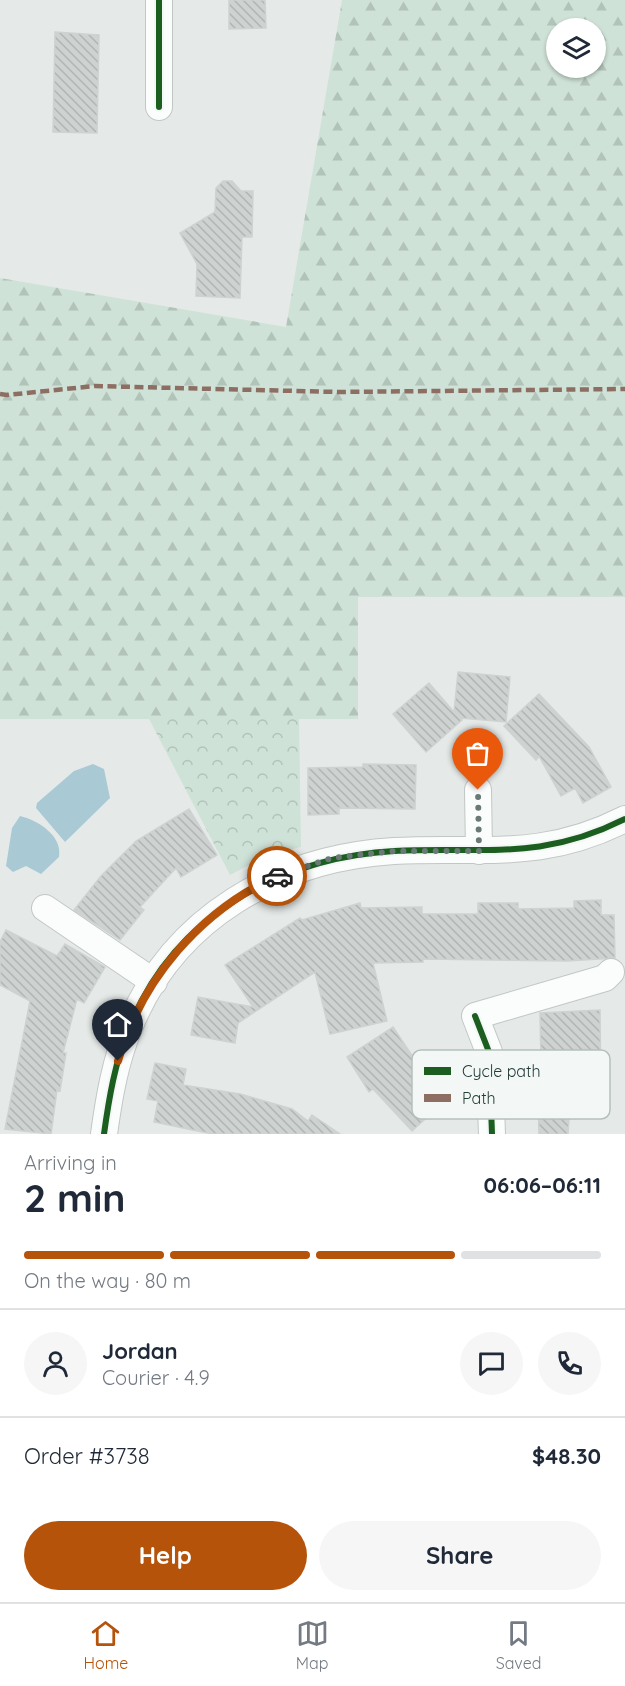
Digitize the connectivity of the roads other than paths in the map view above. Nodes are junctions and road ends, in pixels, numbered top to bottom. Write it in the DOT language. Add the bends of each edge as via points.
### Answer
graph roads {
  1 [pos="159,0"];
  2 [pos="159,107"];
  3 [pos="478,790"];
  4 [pos="625,819"];
  5 [pos="479,851"];
  6 [pos="45,908"];
  7 [pos="611,972"];
  8 [pos="154,982"];
  9 [pos="488,1050"];
  10 [pos="491,1119"];
  11 [pos="104,1134"];
  12 [pos="492,1134"];
  1 -- 2 [label="street"];
  3 -- 5 [label="street"];
  4 -- 5 [label="street" via="565,843 538,849"];
  5 -- 8 [label="street" via="394,851 332,858 275,877 205,922"];
  6 -- 8 [label="street"];
  7 -- 9 [label="street" via="605,978 475,1016"];
  8 -- 11 [label="street" via="122,1049"];
  10 -- 12 [label="street"];
}
